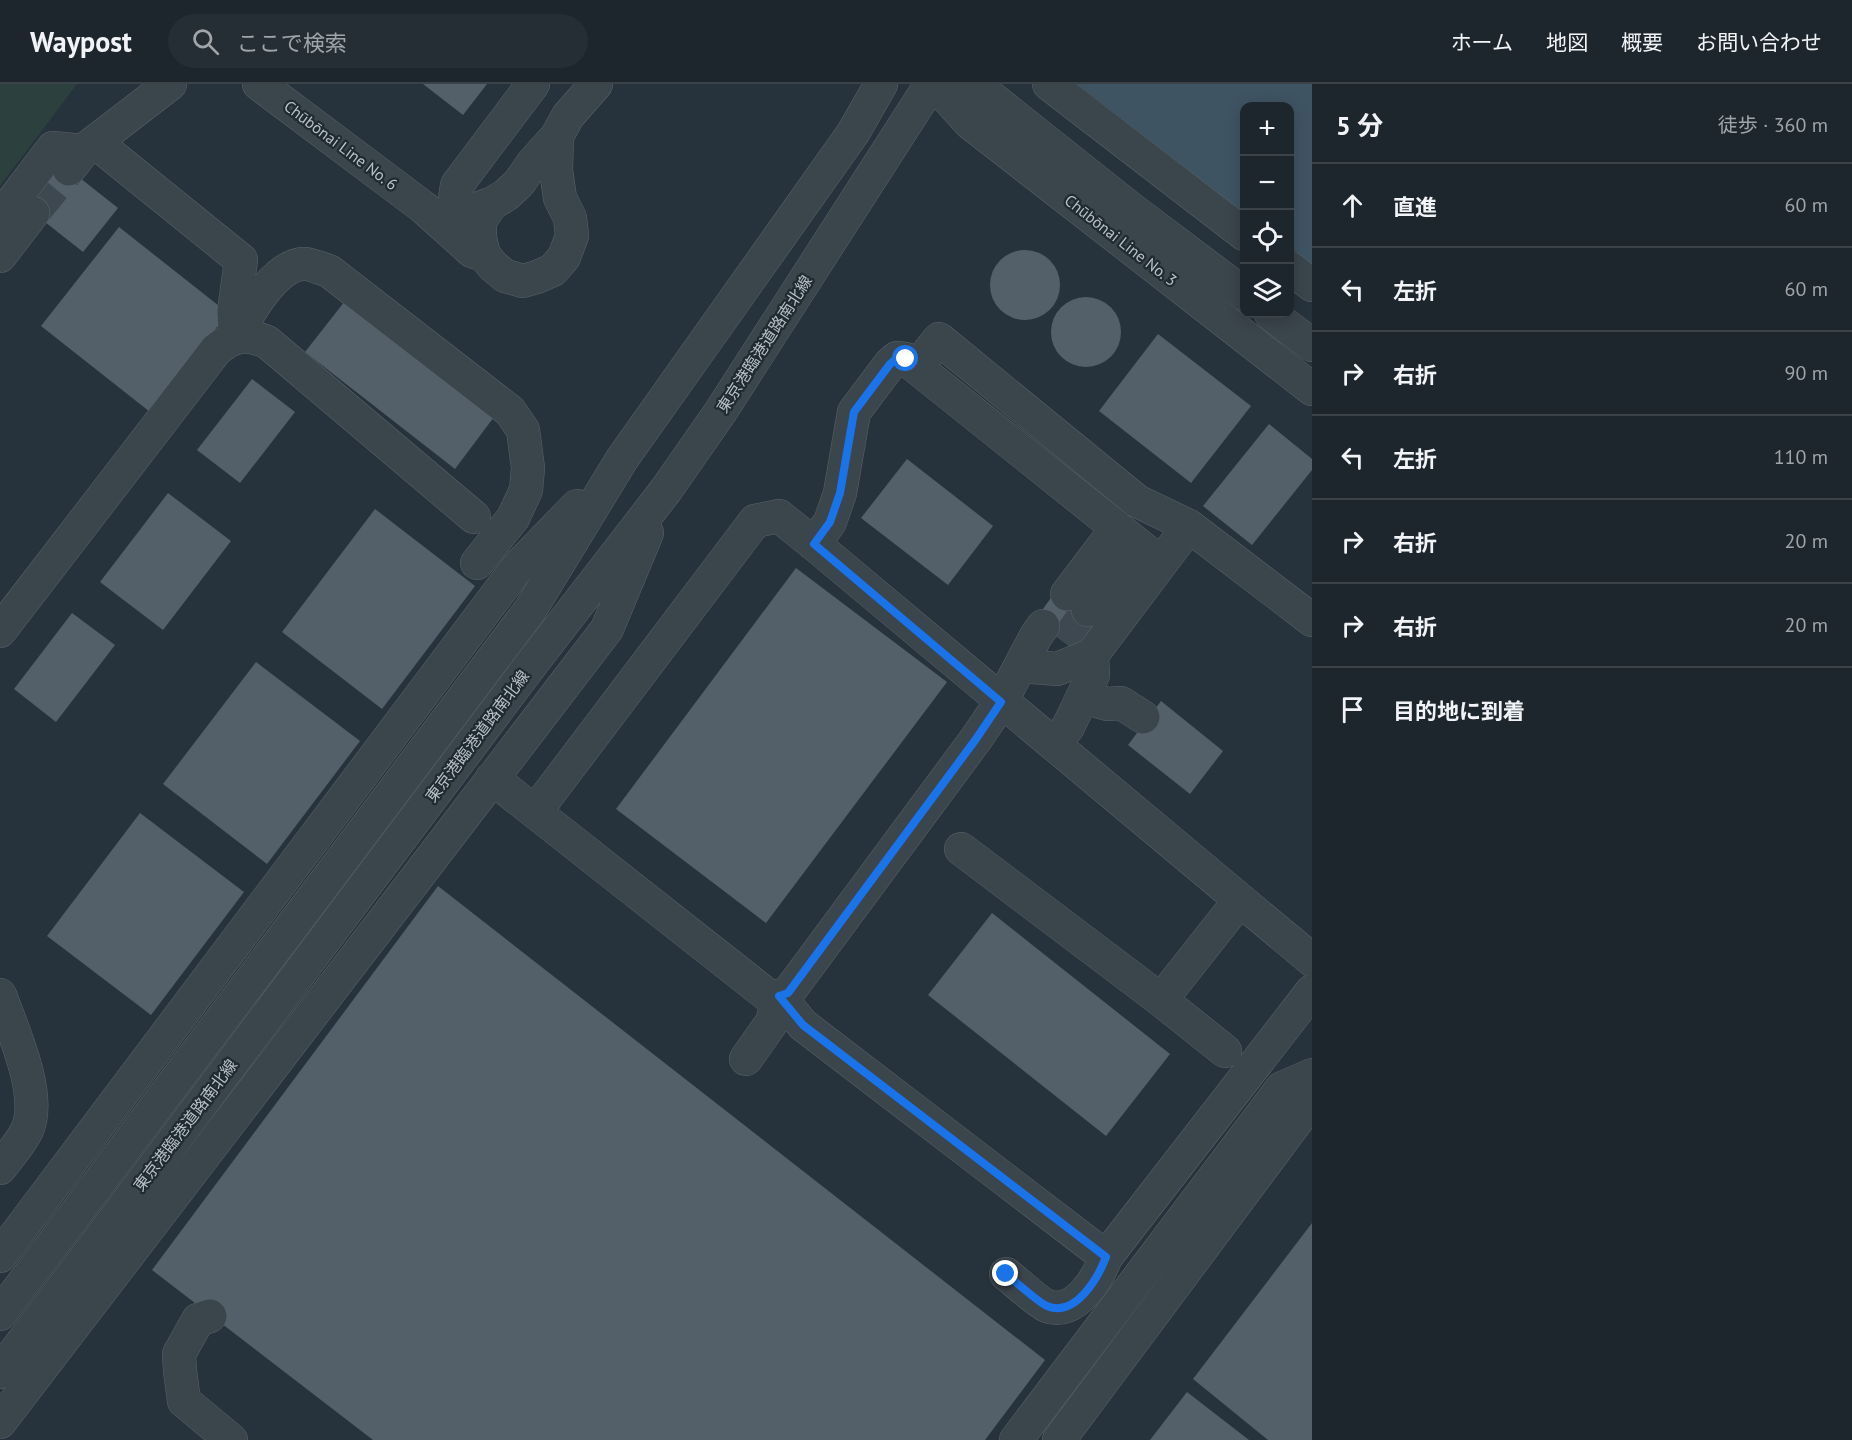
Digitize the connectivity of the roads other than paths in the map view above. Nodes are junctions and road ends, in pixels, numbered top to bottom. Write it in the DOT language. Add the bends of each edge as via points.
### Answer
graph roads {
  1 [pos="170,84"];
  2 [pos="533,84"];
  3 [pos="596,84"];
  4 [pos="882,84"];
  5 [pos="931,84"];
  6 [pos="936,84"];
  7 [pos="944,84"];
  8 [pos="1049,84"];
  9 [pos="273,88"];
  10 [pos="557,136"];
  11 [pos="82,154"];
  12 [pos="491,204"];
  13 [pos="438,209"];
  14 [pos="33,213"];
  15 [pos="0,218"];
  16 [pos="1240,230"];
  17 [pos="484,255"];
  18 [pos="0,256"];
  19 [pos="1294,271"];
  20 [pos="1312,285"];
  21 [pos="1240,290"];
  22 [pos="1276,318"];
  23 [pos="235,338"];
  24 [pos="1312,345"];
  25 [pos="917,368"];
  26 [pos="1312,389"];
  27 [pos="622,459"];
  28 [pos="666,490"];
  29 [pos="474,517"];
  30 [pos="1189,526"];
  31 [pos="814,544"];
  32 [pos="1139,546"];
  33 [pos="477,563"];
  34 [pos="1077,602"];
  35 [pos="1312,620"];
  36 [pos="0,631"];
  37 [pos="1066,641"];
  38 [pos="1021,666"];
  39 [pos="1083,697"];
  40 [pos="1001,702"];
  41 [pos="1143,717"];
  42 [pos="1054,744"];
  43 [pos="492,778"];
  44 [pos="535,812"];
  45 [pos="961,849"];
  46 [pos="1240,900"];
  47 [pos="1310,955"];
  48 [pos="1312,991"];
  49 [pos="779,996"];
  50 [pos="1161,1000"];
  51 [pos="3,1011"];
  52 [pos="1225,1051"];
  53 [pos="746,1059"];
  54 [pos="1312,1075"];
  55 [pos="1312,1096"];
  56 [pos="1182,1160"];
  57 [pos="0,1168"];
  58 [pos="1211,1181"];
  59 [pos="0,1256"];
  60 [pos="1106,1257"];
  61 [pos="1006,1274"];
  62 [pos="1087,1289"];
  63 [pos="1115,1310"];
  64 [pos="0,1314"];
  65 [pos="210,1316"];
  66 [pos="0,1372"];
  67 [pos="0,1422"];
  68 [pos="231,1440"];
  69 [pos="1016,1440"];
  70 [pos="1059,1440"];
  1 -- 11 [label="street"];
  2 -- 13 [label="street"];
  3 -- 10 [label="street" via="568,116"];
  4 -- 27 [label="street, 東京港臨港道路南北線" via="853,133"];
  5 -- 28 [label="street, 東京港臨港道路南北線"];
  6 -- 26 [label="street, Chūbōnai Line No. 3" via="969,122"];
  7 -- 21 [label="street, Chūbōnai Line No. 3" via="989,96"];
  8 -- 16 [label="street"];
  9 -- 13 [label="street, Chūbōnai Line No. 6"];
  10 -- 12 [label="street" via="519,183"];
  10 -- 17 [label="street, Chūbōnai Line No. 6" via="560,198 570,218 572,236 564,257 553,270 523,281 505,276"];
  11 -- 15 [label="street" via="53,147"];
  11 -- 23 [label="street" via="241,260 234,311"];
  12 -- 13 [label="street" via="471,211"];
  12 -- 17 [label="street" via="480,221"];
  13 -- 17 [label="street, Chūbōnai Line No. 6" via="472,251"];
  14 -- 18 [label="street"];
  19 -- 20 [label="street"];
  22 -- 24 [label="street"];
  23 -- 29 [label="street" via="255,337 267,342"];
  23 -- 33 [label="street" via="251,308 283,272 306,264 329,271 510,411 523,430 528,468 526,490 513,518"];
  23 -- 36 [label="street" via="216,350"];
  25 -- 30 [label="street" via="939,339 1137,501"];
  25 -- 31 [label="street" via="906,359 897,358 854,412 840,493 830,522"];
  25 -- 32 [label="street"];
  27 -- 59 [label="street" via="517,568"];
  27 -- 64 [label="street, 東京港臨港道路南北線" via="530,610"];
  28 -- 43 [label="street" via="607,629"];
  28 -- 66 [label="street, 東京港臨港道路南北線"];
  30 -- 32 [label="street"];
  30 -- 35 [label="street"];
  31 -- 40 [label="street"];
  31 -- 44 [label="street" via="779,516 755,521"];
  32 -- 34 [label="street"];
  32 -- 37 [label="street"];
  37 -- 38 [label="street" via="1036,636"];
  37 -- 38 [label="street" via="1057,669"];
  37 -- 39 [label="street" via="1093,675"];
  38 -- 40 [label="street"];
  39 -- 41 [label="street" via="1107,704 1122,703"];
  39 -- 42 [label="street"];
  40 -- 42 [label="street"];
  40 -- 49 [label="street" via="788,993"];
  42 -- 46 [label="street"];
  43 -- 44 [label="street"];
  43 -- 67 [label="street"];
  44 -- 49 [label="street" via="771,998"];
  45 -- 50 [label="street"];
  46 -- 47 [label="street"];
  46 -- 50 [label="street"];
  48 -- 56 [label="street"];
  49 -- 53 [label="street" via="772,1022"];
  49 -- 60 [label="street" via="803,1025"];
  50 -- 52 [label="street"];
  51 -- 57 [label="street" via="30,1088 32,1109 27,1130"];
  54 -- 58 [label="street" via="1282,1088"];
  55 -- 70 [label="street"];
  56 -- 58 [label="street"];
  56 -- 60 [label="street"];
  58 -- 63 [label="street"];
  60 -- 62 [label="street"];
  61 -- 62 [label="street" via="1047,1306 1064,1308 1079,1300"];
  62 -- 63 [label="street"];
  63 -- 69 [label="street"];
  65 -- 68 [label="street" via="198,1320 179,1353 184,1401"];
}
